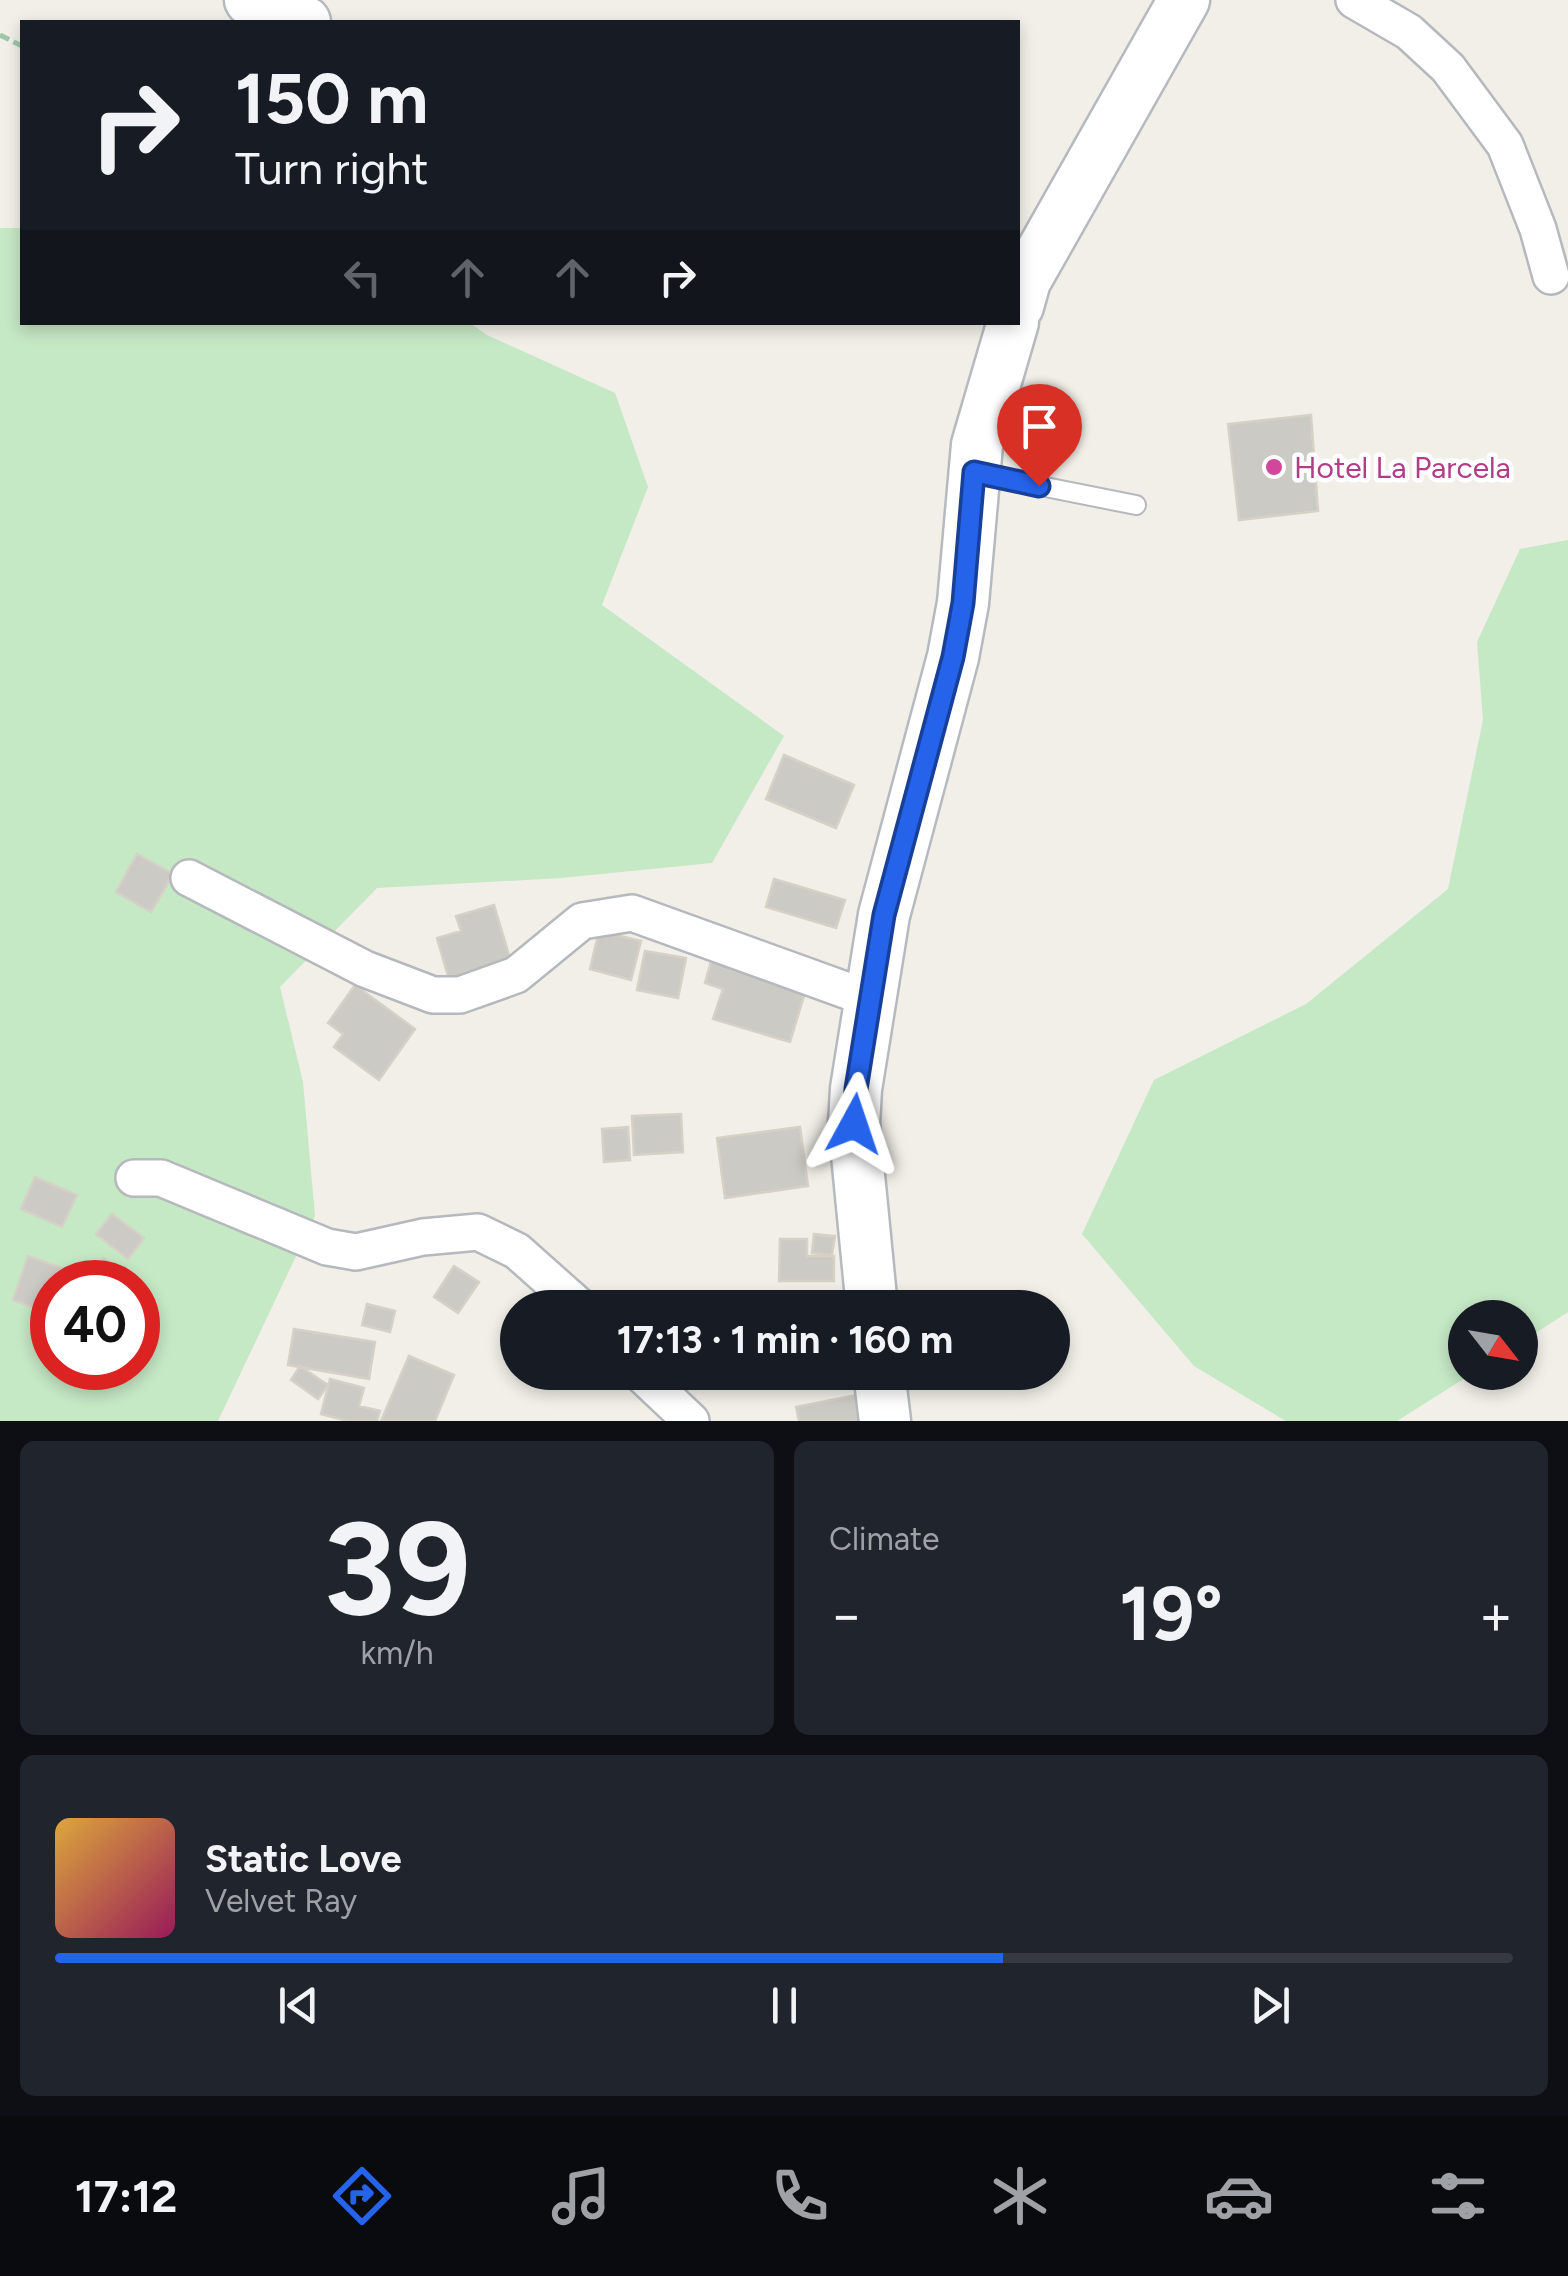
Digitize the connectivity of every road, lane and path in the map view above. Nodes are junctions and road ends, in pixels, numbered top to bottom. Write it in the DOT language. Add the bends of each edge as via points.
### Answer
graph roads {
  1 [pos="250,0"];
  2 [pos="1184,0"];
  3 [pos="1354,0"];
  4 [pos="300,20"];
  5 [pos="1551,276"];
  6 [pos="1020,292"];
  7 [pos="1010,325"];
  8 [pos="974,472"];
  9 [pos="1136,505"];
  10 [pos="189,878"];
  11 [pos="870,999"];
  12 [pos="134,1178"];
  13 [pos="561,1290"];
  14 [pos="870,1290"];
  15 [pos="658,1390"];
  16 [pos="881,1390"];
  17 [pos="692,1421"];
  18 [pos="885,1421"];
  1 -- 4 [label="street"];
  2 -- 6 [label="street"];
  3 -- 5 [label="street" via="1409,32 1448,68 1505,145"];
  7 -- 8 [label="street"];
  8 -- 9 [label="lane"];
  8 -- 11 [label="street" via="953,657 884,915"];
  10 -- 11 [label="street" via="365,969 433,995 460,995 504,980 582,921 632,913"];
  11 -- 14 [label="street" via="854,1124"];
  12 -- 13 [label="street" via="161,1178 326,1247 356,1252 478,1232 517,1251"];
  15 -- 17 [label="street"];
  16 -- 18 [label="street"];
}
